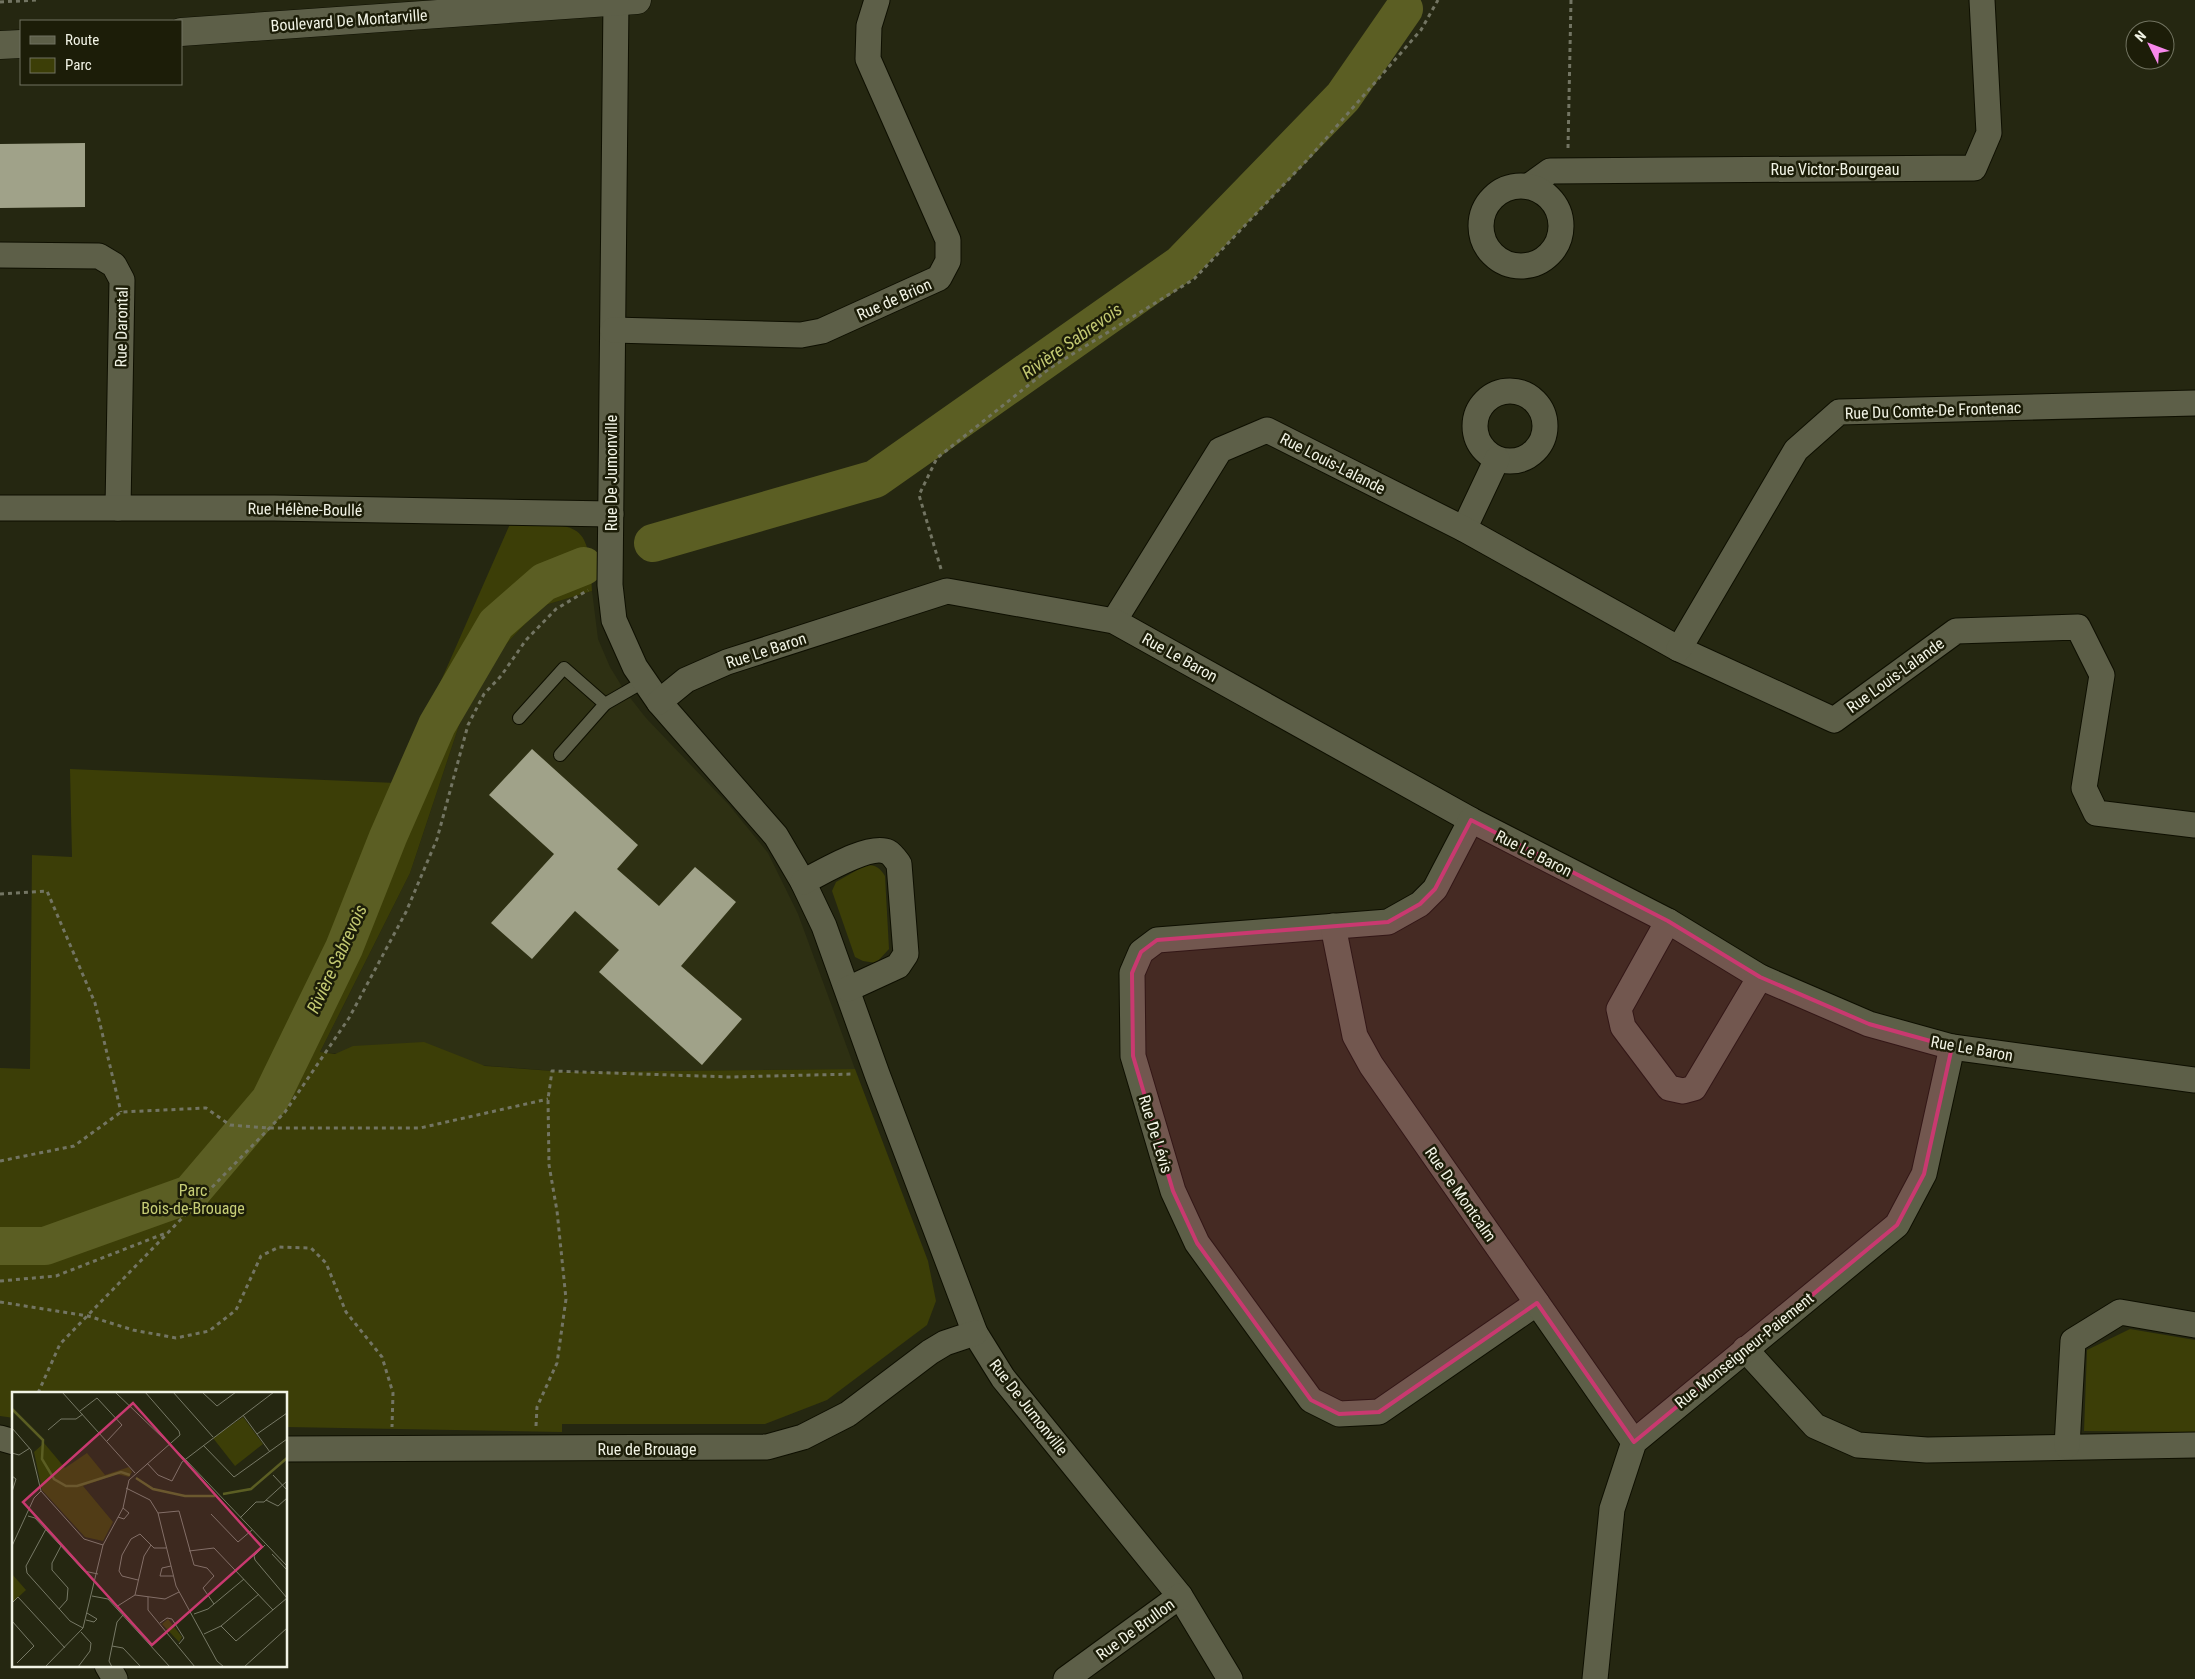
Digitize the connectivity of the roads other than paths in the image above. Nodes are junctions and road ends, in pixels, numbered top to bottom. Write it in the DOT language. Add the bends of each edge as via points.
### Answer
graph roads {
  1 [pos="623,0"];
  2 [pos="877,0"];
  3 [pos="1982,0"];
  4 [pos="182,32"];
  5 [pos="20,44"];
  6 [pos="0,45"];
  7 [pos="1529,186"];
  8 [pos="0,255"];
  9 [pos="613,330"];
  10 [pos="2195,403"];
  11 [pos="1497,458"];
  12 [pos="0,508"];
  13 [pos="118,508"];
  14 [pos="611,514"];
  15 [pos="1464,528"];
  16 [pos="1114,621"];
  17 [pos="1679,649"];
  18 [pos="645,681"];
  19 [pos="660,702"];
  20 [pos="605,704"];
  21 [pos="519,718"];
  22 [pos="560,755"];
  23 [pos="1471,820"];
  24 [pos="2195,825"];
  25 [pos="803,882"];
  26 [pos="1668,921"];
  27 [pos="1333,926"];
  28 [pos="1760,977"];
  29 [pos="848,989"];
  30 [pos="1952,1047"];
  31 [pos="2195,1080"];
  32 [pos="1537,1303"];
  33 [pos="2195,1325"];
  34 [pos="975,1333"];
  35 [pos="1745,1349"];
  36 [pos="1634,1442"];
  37 [pos="2067,1446"];
  38 [pos="2195,1446"];
  39 [pos="288,1449"];
  40 [pos="1180,1596"];
  41 [pos="108,1666"];
  42 [pos="115,1679"];
  43 [pos="1066,1679"];
  44 [pos="1230,1679"];
  45 [pos="1596,1679"];
  1 -- 4 [label="street, Boulevard De Montarville"];
  1 -- 9 [label="street, Rue De Jumonville"];
  2 -- 9 [label="street, Rue de Brion" via="869,26 868,59 948,240 948,261 939,278 822,331 801,336"];
  3 -- 7 [label="street, Rue Victor-Bourgeau" via="1989,133 1974,168 1550,171"];
  5 -- 6 [label="street"];
  8 -- 13 [label="street, Rue Darontal" via="99,256 114,265 122,280"];
  9 -- 14 [label="street, Rue De Jumonville"];
  10 -- 17 [label="street, Rue Du Comte-De Frontenac" via="1839,412 1796,450"];
  11 -- 15 [label="street"];
  12 -- 13 [label="street, Rue Hélène-Boullé"];
  13 -- 14 [label="street, Rue Hélène-Boullé"];
  14 -- 18 [label="street, Rue De Jumonville" via="610,585 614,620"];
  15 -- 16 [label="street, Rue Louis-Lalande" via="1266,430 1220,450"];
  15 -- 17 [label="street, Rue Louis-Lalande"];
  16 -- 19 [label="street, Rue Le Baron" via="947,591 727,662 686,680"];
  16 -- 23 [label="street, Rue Le Baron"];
  17 -- 24 [label="street, Rue Louis-Lalande" via="1834,720 1956,631 2078,627 2102,675 2084,788 2096,812"];
  18 -- 19 [label="street, Rue De Jumonville"];
  18 -- 20 [label="lane"];
  19 -- 25 [label="street, Rue De Jumonville" via="776,836"];
  20 -- 21 [label="lane" via="564,668"];
  20 -- 22 [label="lane"];
  23 -- 26 [label="street, Rue Le Baron"];
  23 -- 27 [label="street, Rue De Lévis" via="1435,889 1420,904 1388,922"];
  25 -- 29 [label="street, Rue De Jumonville"];
  25 -- 29 [label="street" via="860,854 877,850 889,852 899,864 906,954 898,966"];
  26 -- 28 [label="street, Rue Le Baron"];
  26 -- 28 [label="street" via="1619,1009 1623,1027 1668,1088 1694,1088"];
  27 -- 32 [label="street, Rue De Montcalm" via="1355,1036 1371,1065"];
  27 -- 32 [label="street, Rue De Lévis" via="1157,940 1141,952 1132,973 1133,1056 1173,1191 1197,1243 1311,1400 1339,1414 1379,1412"];
  28 -- 30 [label="street, Rue Le Baron" via="1869,1024"];
  29 -- 34 [label="street, Rue De Jumonville"];
  30 -- 31 [label="street, Rue Le Baron"];
  30 -- 35 [label="street, Rue Monseigneur-Paiement" via="1924,1174 1898,1225"];
  32 -- 36 [label="street, Rue De Montcalm"];
  33 -- 37 [label="street" via="2120,1312 2073,1341"];
  34 -- 39 [label="street, Rue de Brouage" via="930,1352 848,1414 803,1438 767,1447"];
  34 -- 40 [label="street, Rue De Jumonville" via="1003,1378"];
  35 -- 36 [label="street, Rue Monseigneur-Paiement"];
  35 -- 37 [label="street" via="1815,1426 1858,1445 1927,1450"];
  36 -- 45 [label="street" via="1612,1509"];
  37 -- 38 [label="street"];
  40 -- 43 [label="street, Rue De Brullon"];
  40 -- 44 [label="street, Rue De Jumonville"];
  41 -- 42 [label="street"];
}
